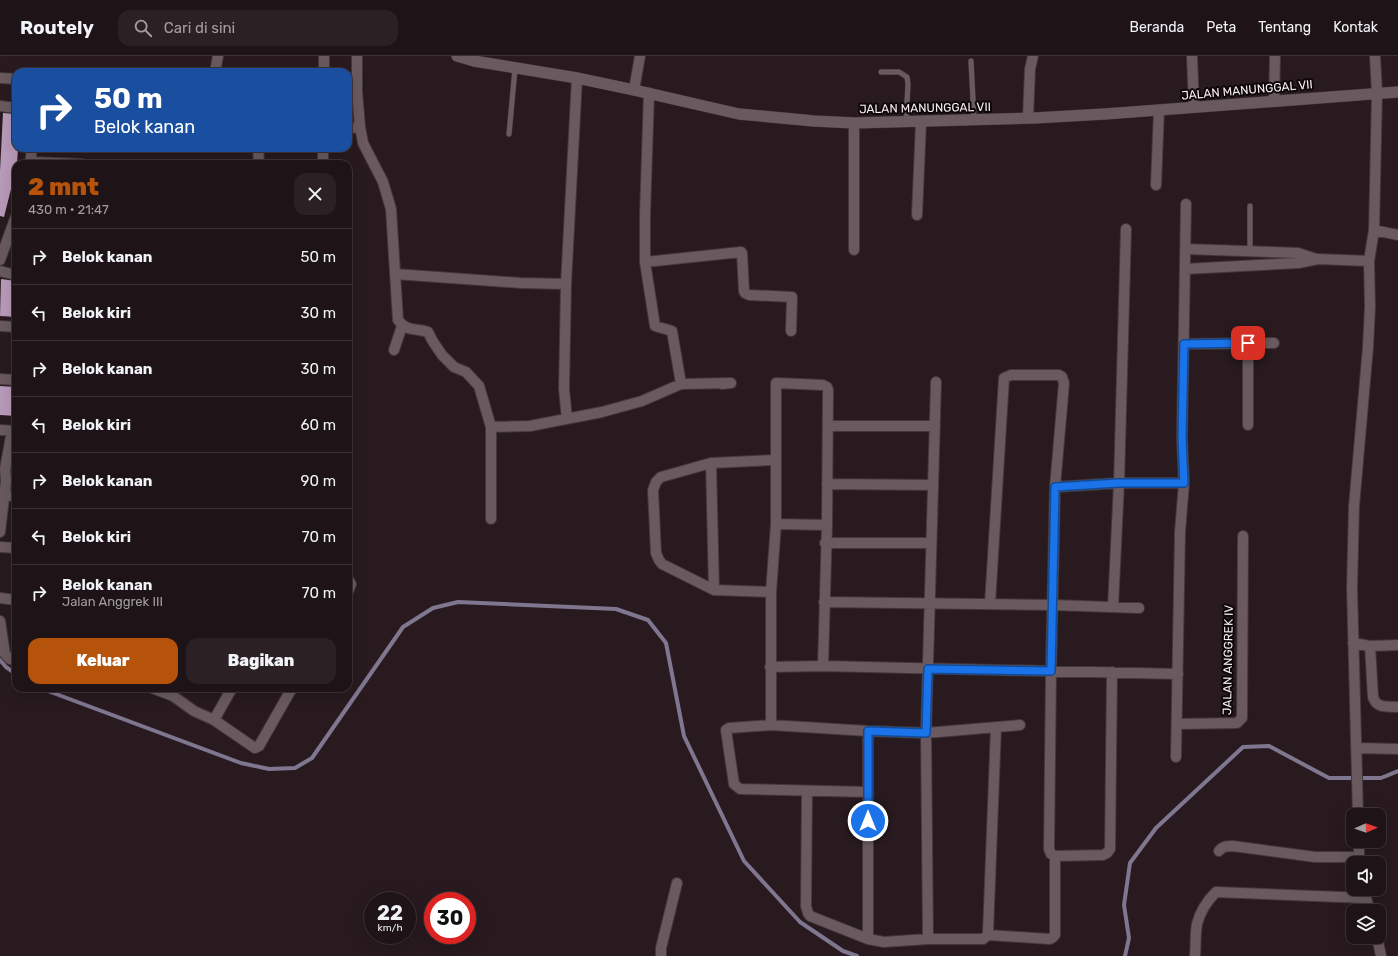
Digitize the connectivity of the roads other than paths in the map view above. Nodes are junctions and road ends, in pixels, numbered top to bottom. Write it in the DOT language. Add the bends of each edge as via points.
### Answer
graph roads {
  1 [pos="218,56"];
  2 [pos="324,56"];
  3 [pos="357,56"];
  4 [pos="457,56"];
  5 [pos="640,56"];
  6 [pos="1033,56"];
  7 [pos="1192,56"];
  8 [pos="1275,56"];
  9 [pos="1375,56"];
  10 [pos="971,60"];
  11 [pos="215,68"];
  12 [pos="324,68"];
  13 [pos="515,69"];
  14 [pos="880,72"];
  15 [pos="0,78"];
  16 [pos="577,78"];
  17 [pos="12,79"];
  18 [pos="634,90"];
  19 [pos="1398,92"];
  20 [pos="649,93"];
  21 [pos="1377,94"];
  22 [pos="1274,101"];
  23 [pos="0,106"];
  24 [pos="1194,107"];
  25 [pos="12,108"];
  26 [pos="1159,110"];
  27 [pos="1028,118"];
  28 [pos="974,120"];
  29 [pos="906,122"];
  30 [pos="921,122"];
  31 [pos="854,123"];
  32 [pos="360,127"];
  33 [pos="352,128"];
  34 [pos="509,134"];
  35 [pos="1156,185"];
  36 [pos="1186,204"];
  37 [pos="1250,206"];
  38 [pos="917,215"];
  39 [pos="12,228"];
  40 [pos="1126,229"];
  41 [pos="1374,230"];
  42 [pos="1398,235"];
  43 [pos="1185,249"];
  44 [pos="854,250"];
  45 [pos="1250,252"];
  46 [pos="0,260"];
  47 [pos="1318,260"];
  48 [pos="1370,261"];
  49 [pos="645,262"];
  50 [pos="1185,269"];
  51 [pos="0,271"];
  52 [pos="12,274"];
  53 [pos="394,274"];
  54 [pos="566,284"];
  55 [pos="0,326"];
  56 [pos="402,326"];
  57 [pos="12,327"];
  58 [pos="791,331"];
  59 [pos="1248,343"];
  60 [pos="1274,343"];
  61 [pos="1184,344"];
  62 [pos="394,350"];
  63 [pos="0,379"];
  64 [pos="12,380"];
  65 [pos="936,382"];
  66 [pos="681,384"];
  67 [pos="722,384"];
  68 [pos="567,419"];
  69 [pos="1248,425"];
  70 [pos="828,426"];
  71 [pos="935,426"];
  72 [pos="491,427"];
  73 [pos="0,430"];
  74 [pos="12,431"];
  75 [pos="12,439"];
  76 [pos="775,460"];
  77 [pos="711,463"];
  78 [pos="1118,483"];
  79 [pos="1184,483"];
  80 [pos="827,484"];
  81 [pos="933,485"];
  82 [pos="1055,487"];
  83 [pos="2,495"];
  84 [pos="12,496"];
  85 [pos="491,519"];
  86 [pos="776,524"];
  87 [pos="827,524"];
  88 [pos="0,532"];
  89 [pos="1243,536"];
  90 [pos="825,542"];
  91 [pos="931,543"];
  92 [pos="0,547"];
  93 [pos="12,548"];
  94 [pos="714,590"];
  95 [pos="771,592"];
  96 [pos="0,598"];
  97 [pos="12,600"];
  98 [pos="824,602"];
  99 [pos="929,604"];
  100 [pos="990,604"];
  101 [pos="1052,605"];
  102 [pos="1113,607"];
  103 [pos="1139,608"];
  104 [pos="0,621"];
  105 [pos="1354,643"];
  106 [pos="1398,645"];
  107 [pos="1370,646"];
  108 [pos="12,659"];
  109 [pos="823,666"];
  110 [pos="770,667"];
  111 [pos="928,669"];
  112 [pos="1051,671"];
  113 [pos="1112,672"];
  114 [pos="1178,674"];
  115 [pos="175,692"];
  116 [pos="230,692"];
  117 [pos="290,692"];
  118 [pos="1398,707"];
  119 [pos="214,720"];
  120 [pos="1177,724"];
  121 [pos="771,725"];
  122 [pos="1020,725"];
  123 [pos="996,727"];
  124 [pos="868,731"];
  125 [pos="926,733"];
  126 [pos="1357,748"];
  127 [pos="1398,748"];
  128 [pos="1176,757"];
  129 [pos="807,791"];
  130 [pos="868,792"];
  131 [pos="1358,808"];
  132 [pos="1220,851"];
  133 [pos="1055,856"];
  134 [pos="1346,859"];
  135 [pos="677,883"];
  136 [pos="1346,893"];
  137 [pos="988,935"];
  138 [pos="928,938"];
  139 [pos="868,939"];
  140 [pos="1378,944"];
  141 [pos="661,956"];
  142 [pos="1195,956"];
  143 [pos="1381,956"];
  1 -- 11 [label="street"];
  2 -- 12 [label="street"];
  3 -- 32 [label="street"];
  4 -- 13 [label="street, JALAN MANUNGGAL VII"];
  5 -- 18 [label="street"];
  6 -- 27 [label="street"];
  7 -- 24 [label="street"];
  8 -- 22 [label="street"];
  9 -- 21 [label="street"];
  10 -- 28 [label="lane"];
  13 -- 16 [label="street, JALAN MANUNGGAL VII"];
  13 -- 34 [label="lane"];
  14 -- 29 [label="lane" via="899,72 907,77"];
  15 -- 17 [label="street"];
  16 -- 18 [label="street, JALAN MANUNGGAL VII"];
  16 -- 54 [label="street"];
  18 -- 20 [label="street, JALAN MANUNGGAL VII"];
  19 -- 21 [label="street, JALAN MANUNGGAL VII"];
  20 -- 31 [label="street, JALAN MANUNGGAL VII" via="739,114"];
  20 -- 49 [label="street"];
  21 -- 22 [label="street, JALAN MANUNGGAL VII"];
  21 -- 41 [label="street"];
  22 -- 24 [label="street, JALAN MANUNGGAL VII"];
  23 -- 25 [label="street"];
  24 -- 26 [label="street, JALAN MANUNGGAL VII"];
  26 -- 27 [label="street, JALAN MANUNGGAL VII"];
  26 -- 35 [label="street"];
  27 -- 28 [label="street, JALAN MANUNGGAL VII"];
  28 -- 30 [label="street, JALAN MANUNGGAL VII"];
  29 -- 30 [label="street, JALAN MANUNGGAL VII"];
  29 -- 31 [label="street, JALAN MANUNGGAL VII"];
  30 -- 38 [label="street"];
  31 -- 44 [label="street"];
  32 -- 33 [label="street"];
  32 -- 53 [label="street" via="363,143 381,177 390,204"];
  36 -- 43 [label="street"];
  37 -- 45 [label="lane"];
  39 -- 46 [label="street"];
  40 -- 78 [label="street"];
  41 -- 42 [label="street"];
  41 -- 48 [label="street"];
  43 -- 45 [label="street"];
  43 -- 50 [label="street"];
  45 -- 47 [label="street" via="1298,253"];
  47 -- 48 [label="street"];
  47 -- 50 [label="street" via="1298,264"];
  48 -- 105 [label="street" via="1368,347 1354,506"];
  49 -- 58 [label="street" via="741,252 745,293 792,297"];
  49 -- 66 [label="street" via="654,325 672,331"];
  50 -- 61 [label="street"];
  51 -- 52 [label="street"];
  53 -- 54 [label="street"];
  53 -- 56 [label="street" via="398,320"];
  54 -- 68 [label="street" via="564,389"];
  55 -- 57 [label="street"];
  56 -- 62 [label="street"];
  56 -- 72 [label="street" via="428,332 442,355 454,367 466,372 473,379 479,386"];
  59 -- 60 [label="street"];
  59 -- 61 [label="street"];
  59 -- 69 [label="street"];
  61 -- 79 [label="street"];
  63 -- 64 [label="street"];
  65 -- 71 [label="street"];
  66 -- 67 [label="street" via="731,383"];
  66 -- 68 [label="street" via="642,401"];
  68 -- 72 [label="street" via="530,426"];
  70 -- 71 [label="street"];
  70 -- 76 [label="street" via="827,387 776,383"];
  70 -- 80 [label="street"];
  71 -- 81 [label="street"];
  72 -- 85 [label="street"];
  73 -- 74 [label="street"];
  75 -- 83 [label="street"];
  76 -- 77 [label="street"];
  76 -- 86 [label="street"];
  77 -- 94 [label="street"];
  77 -- 94 [label="street" via="661,477 653,490 657,557 662,564"];
  78 -- 79 [label="street"];
  78 -- 82 [label="street"];
  78 -- 102 [label="street"];
  79 -- 114 [label="street" via="1180,532"];
  80 -- 81 [label="street"];
  80 -- 87 [label="street"];
  81 -- 91 [label="street"];
  82 -- 100 [label="street" via="1064,383 1062,377 1054,374 1007,376 1003,381"];
  82 -- 101 [label="street"];
  83 -- 84 [label="street"];
  83 -- 88 [label="street"];
  86 -- 87 [label="street"];
  86 -- 95 [label="street"];
  87 -- 90 [label="street"];
  89 -- 120 [label="street, JALAN ANGGREK IV" via="1242,718 1237,723"];
  90 -- 91 [label="street"];
  90 -- 98 [label="street"];
  91 -- 99 [label="street"];
  92 -- 93 [label="street"];
  94 -- 95 [label="street"];
  95 -- 110 [label="street"];
  96 -- 97 [label="street"];
  98 -- 99 [label="street"];
  98 -- 109 [label="street"];
  99 -- 100 [label="street"];
  99 -- 111 [label="street"];
  100 -- 101 [label="street"];
  101 -- 102 [label="street"];
  101 -- 112 [label="street"];
  102 -- 103 [label="street"];
  104 -- 108 [label="street" via="5,654"];
  105 -- 107 [label="street"];
  105 -- 126 [label="street"];
  106 -- 107 [label="street"];
  107 -- 118 [label="street" via="1375,703"];
  109 -- 110 [label="street"];
  109 -- 111 [label="street"];
  110 -- 121 [label="street"];
  111 -- 112 [label="street"];
  111 -- 125 [label="street"];
  112 -- 113 [label="street"];
  112 -- 133 [label="street" via="1049,849"];
  113 -- 114 [label="street"];
  113 -- 133 [label="street" via="1110,849 1103,856"];
  114 -- 120 [label="street"];
  115 -- 119 [label="street" via="194,711"];
  116 -- 119 [label="street"];
  117 -- 119 [label="street" via="258,747 253,748"];
  120 -- 128 [label="street"];
  121 -- 124 [label="street"];
  121 -- 129 [label="street" via="726,730 735,786 742,790"];
  122 -- 123 [label="street"];
  123 -- 125 [label="street"];
  123 -- 137 [label="street"];
  124 -- 125 [label="street"];
  124 -- 130 [label="street"];
  125 -- 138 [label="street"];
  126 -- 127 [label="street"];
  126 -- 131 [label="street"];
  129 -- 130 [label="street"];
  129 -- 139 [label="street" via="808,913 813,918"];
  130 -- 139 [label="street"];
  132 -- 134 [label="street" via="1226,846 1233,846"];
  133 -- 137 [label="street" via="1055,935 1049,939"];
  135 -- 141 [label="street"];
  136 -- 142 [label="street" via="1216,892 1207,902 1197,924"];
  137 -- 138 [label="street" via="980,939"];
  138 -- 139 [label="street" via="888,942"];
  140 -- 143 [label="street"];
}
